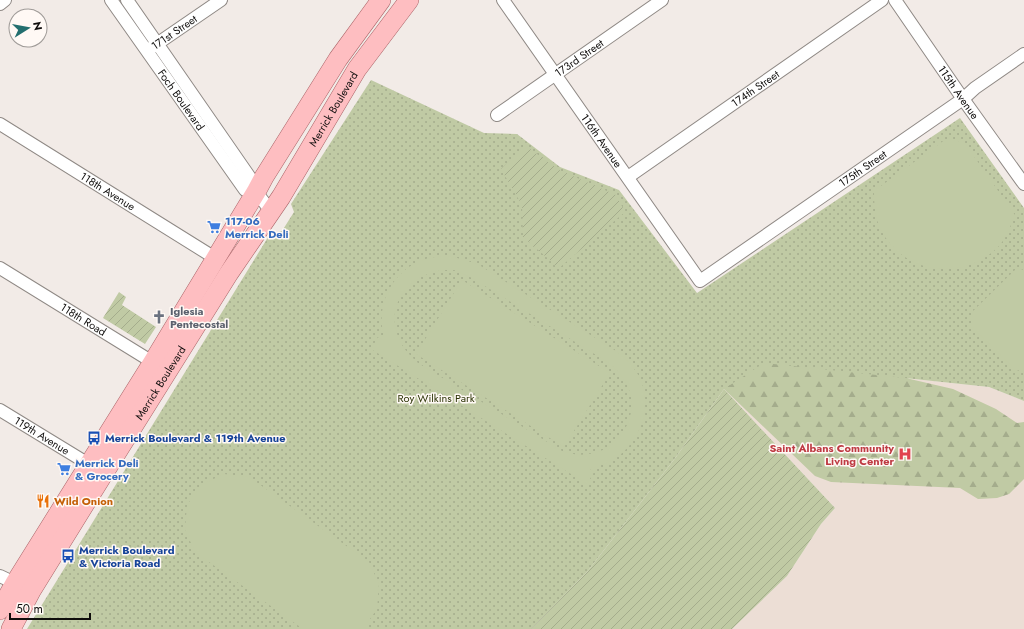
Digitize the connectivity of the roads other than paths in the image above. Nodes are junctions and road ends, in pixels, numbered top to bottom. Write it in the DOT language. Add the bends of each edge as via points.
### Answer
graph roads {
  1 [pos="5,0"];
  2 [pos="111,0"];
  3 [pos="127,0"];
  4 [pos="221,0"];
  5 [pos="381,0"];
  6 [pos="409,0"];
  7 [pos="503,0"];
  8 [pos="662,0"];
  9 [pos="882,0"];
  10 [pos="895,0"];
  11 [pos="0,4"];
  12 [pos="158,44"];
  13 [pos="146,52"];
  14 [pos="1024,54"];
  15 [pos="555,74"];
  16 [pos="963,99"];
  17 [pos="497,115"];
  18 [pos="0,124"];
  19 [pos="628,177"];
  20 [pos="1024,184"];
  21 [pos="256,192"];
  22 [pos="272,211"];
  23 [pos="215,258"];
  24 [pos="0,268"];
  25 [pos="700,281"];
  26 [pos="161,366"];
  27 [pos="0,410"];
  28 [pos="96,469"];
  29 [pos="15,584"];
  30 [pos="0,610"];
  31 [pos="10,629"];
  1 -- 11 [label="street"];
  2 -- 13 [label="street, Foch Boulevard"];
  3 -- 12 [label="street, Foch Boulevard"];
  4 -- 12 [label="street, 171st Street"];
  5 -- 21 [label="main road, Merrick Boulevard" via="338,59"];
  6 -- 22 [label="main road, Merrick Boulevard" via="357,69"];
  7 -- 15 [label="street, 116th Avenue"];
  8 -- 15 [label="street, 173rd Street"];
  9 -- 19 [label="street, 174th Street"];
  10 -- 16 [label="street, 115th Avenue"];
  12 -- 13 [label="street, 171st Street"];
  12 -- 21 [label="street, Foch Boulevard" via="251,179"];
  13 -- 21 [label="street, Foch Boulevard" via="245,190"];
  14 -- 16 [label="street, 175th Street"];
  15 -- 17 [label="street, 173rd Street"];
  15 -- 19 [label="street, 116th Avenue"];
  16 -- 20 [label="street, 115th Avenue"];
  16 -- 25 [label="street, 175th Street"];
  18 -- 23 [label="street, 118th Avenue"];
  19 -- 25 [label="street, 116th Avenue"];
  21 -- 22 [label="street, Foch Boulevard"];
  21 -- 23 [label="main road, Merrick Boulevard"];
  22 -- 26 [label="main road, Merrick Boulevard"];
  23 -- 26 [label="main road, Merrick Boulevard"];
  24 -- 26 [label="street, 118th Road"];
  26 -- 28 [label="main road, Merrick Boulevard"];
  27 -- 28 [label="street, 119th Avenue"];
  28 -- 29 [label="main road, Merrick Boulevard"];
  29 -- 30 [label="main road, Merrick Boulevard"];
  29 -- 31 [label="main road, Merrick Boulevard"];
}
